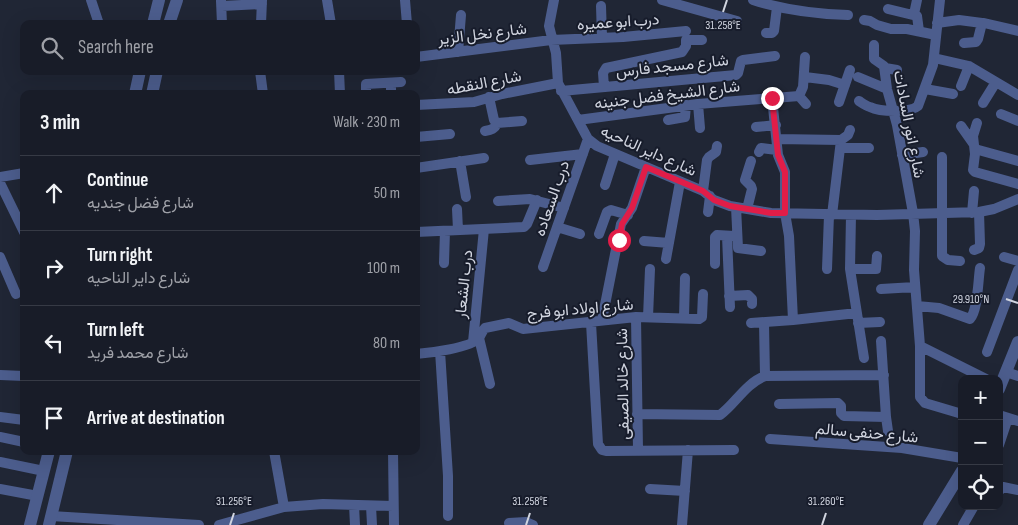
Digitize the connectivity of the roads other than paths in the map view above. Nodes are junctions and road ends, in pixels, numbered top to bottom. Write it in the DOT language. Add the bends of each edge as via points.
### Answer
graph roads {
  1 [pos="91,0"];
  2 [pos="159,0"];
  3 [pos="177,0"];
  4 [pos="328,0"];
  5 [pos="405,0"];
  6 [pos="554,0"];
  7 [pos="662,0"];
  8 [pos="753,0"];
  9 [pos="917,0"];
  10 [pos="940,0"];
  11 [pos="262,2"];
  12 [pos="222,3"];
  13 [pos="602,6"];
  14 [pos="777,7"];
  15 [pos="888,9"];
  16 [pos="914,14"];
  17 [pos="460,15"];
  18 [pos="848,15"];
  19 [pos="98,20"];
  20 [pos="154,20"];
  21 [pos="170,20"];
  22 [pos="222,20"];
  23 [pos="261,20"];
  24 [pos="330,20"];
  25 [pos="407,20"];
  26 [pos="864,20"];
  27 [pos="737,21"];
  28 [pos="937,23"];
  29 [pos="982,24"];
  30 [pos="686,31"];
  31 [pos="918,31"];
  32 [pos="1018,32"];
  33 [pos="766,33"];
  34 [pos="936,34"];
  35 [pos="602,37"];
  36 [pos="551,40"];
  37 [pos="702,40"];
  38 [pos="964,43"];
  39 [pos="874,45"];
  40 [pos="458,52"];
  41 [pos="775,56"];
  42 [pos="420,57"];
  43 [pos="805,57"];
  44 [pos="934,58"];
  45 [pos="969,66"];
  46 [pos="885,68"];
  47 [pos="850,70"];
  48 [pos="897,70"];
  49 [pos="139,75"];
  50 [pos="156,75"];
  51 [pos="261,75"];
  52 [pos="339,75"];
  53 [pos="805,77"];
  54 [pos="858,78"];
  55 [pos="996,82"];
  56 [pos="845,86"];
  57 [pos="961,86"];
  58 [pos="559,87"];
  59 [pos="604,87"];
  60 [pos="925,88"];
  61 [pos="887,89"];
  62 [pos="136,90"];
  63 [pos="153,90"];
  64 [pos="262,90"];
  65 [pos="340,90"];
  66 [pos="366,90"];
  67 [pos="393,90"];
  68 [pos="953,94"];
  69 [pos="1018,95"];
  70 [pos="489,97"];
  71 [pos="772,98"];
  72 [pos="859,101"];
  73 [pos="839,102"];
  74 [pos="983,103"];
  75 [pos="698,104"];
  76 [pos="686,105"];
  77 [pos="420,107"];
  78 [pos="893,111"];
  79 [pos="1001,114"];
  80 [pos="578,120"];
  81 [pos="668,120"];
  82 [pos="1018,121"];
  83 [pos="522,122"];
  84 [pos="498,123"];
  85 [pos="977,123"];
  86 [pos="776,125"];
  87 [pos="961,126"];
  88 [pos="756,127"];
  89 [pos="700,128"];
  90 [pos="850,130"];
  91 [pos="485,131"];
  92 [pos="450,134"];
  93 [pos="420,137"];
  94 [pos="588,139"];
  95 [pos="777,144"];
  96 [pos="841,144"];
  97 [pos="718,146"];
  98 [pos="974,146"];
  99 [pos="869,148"];
  100 [pos="759,152"];
  101 [pos="923,152"];
  102 [pos="582,154"];
  103 [pos="615,154"];
  104 [pos="902,155"];
  105 [pos="942,157"];
  106 [pos="484,158"];
  107 [pos="530,160"];
  108 [pos="460,161"];
  109 [pos="751,161"];
  110 [pos="1018,161"];
  111 [pos="420,167"];
  112 [pos="646,167"];
  113 [pos="20,175"];
  114 [pos="0,177"];
  115 [pos="680,182"];
  116 [pos="0,183"];
  117 [pos="1018,184"];
  118 [pos="606,185"];
  119 [pos="974,191"];
  120 [pos="706,193"];
  121 [pos="466,197"];
  122 [pos="1018,199"];
  123 [pos="537,200"];
  124 [pos="498,201"];
  125 [pos="736,207"];
  126 [pos="564,208"];
  127 [pos="457,209"];
  128 [pos="747,209"];
  129 [pos="708,212"];
  130 [pos="975,212"];
  131 [pos="785,213"];
  132 [pos="913,214"];
  133 [pos="942,214"];
  134 [pos="628,215"];
  135 [pos="831,215"];
  136 [pos="850,215"];
  137 [pos="20,224"];
  138 [pos="557,227"];
  139 [pos="484,229"];
  140 [pos="458,230"];
  141 [pos="445,231"];
  142 [pos="420,233"];
  143 [pos="580,234"];
  144 [pos="599,234"];
  145 [pos="732,236"];
  146 [pos="644,241"];
  147 [pos="669,243"];
  148 [pos="974,250"];
  149 [pos="761,251"];
  150 [pos="877,256"];
  151 [pos="0,257"];
  152 [pos="1004,257"];
  153 [pos="666,259"];
  154 [pos="960,261"];
  155 [pos="1018,261"];
  156 [pos="444,263"];
  157 [pos="715,264"];
  158 [pos="544,267"];
  159 [pos="980,268"];
  160 [pos="650,269"];
  161 [pos="827,269"];
  162 [pos="850,269"];
  163 [pos="1017,274"];
  164 [pos="685,278"];
  165 [pos="915,286"];
  166 [pos="881,290"];
  167 [pos="16,294"];
  168 [pos="702,294"];
  169 [pos="729,296"];
  170 [pos="752,304"];
  171 [pos="917,306"];
  172 [pos="730,307"];
  173 [pos="636,317"];
  174 [pos="648,317"];
  175 [pos="684,318"];
  176 [pos="857,318"];
  177 [pos="602,320"];
  178 [pos="793,320"];
  179 [pos="764,322"];
  180 [pos="880,322"];
  181 [pos="591,323"];
  182 [pos="751,323"];
  183 [pos="476,340"];
  184 [pos="881,341"];
  185 [pos="1018,342"];
  186 [pos="920,346"];
  187 [pos="440,351"];
  188 [pos="987,352"];
  189 [pos="420,354"];
  190 [pos="864,358"];
  191 [pos="1012,374"];
  192 [pos="884,375"];
  193 [pos="978,375"];
  194 [pos="0,376"];
  195 [pos="20,376"];
  196 [pos="765,376"];
  197 [pos="490,384"];
  198 [pos="1003,384"];
  199 [pos="779,404"];
  200 [pos="958,413"];
  201 [pos="638,414"];
  202 [pos="886,416"];
  203 [pos="0,417"];
  204 [pos="1008,418"];
  205 [pos="20,420"];
  206 [pos="888,431"];
  207 [pos="1003,433"];
  208 [pos="0,437"];
  209 [pos="770,439"];
  210 [pos="20,441"];
  211 [pos="638,450"];
  212 [pos="688,450"];
  213 [pos="734,450"];
  214 [pos="48,455"];
  215 [pos="66,455"];
  216 [pos="275,455"];
  217 [pos="393,455"];
  218 [pos="958,457"];
  219 [pos="0,462"];
  220 [pos="44,471"];
  221 [pos="958,478"];
  222 [pos="1003,487"];
  223 [pos="0,489"];
  224 [pos="650,490"];
  225 [pos="1018,490"];
  226 [pos="685,491"];
  227 [pos="38,496"];
  228 [pos="354,505"];
  229 [pos="284,506"];
  230 [pos="371,506"];
  231 [pos="393,506"];
  232 [pos="972,510"];
  233 [pos="448,516"];
  234 [pos="50,520"];
  235 [pos="509,523"];
  236 [pos="30,525"];
  237 [pos="199,525"];
  238 [pos="219,525"];
  239 [pos="355,525"];
  240 [pos="372,525"];
  241 [pos="394,525"];
  242 [pos="532,525"];
  243 [pos="682,525"];
  244 [pos="929,525"];
  245 [pos="963,525"];
  1 -- 19 [label="street"];
  2 -- 20 [label="street"];
  3 -- 21 [label="street"];
  4 -- 24 [label="street"];
  5 -- 25 [label="street"];
  6 -- 36 [label="street, شارع داير الناحيه" via="549,26"];
  7 -- 27 [label="street"];
  8 -- 14 [label="street"];
  9 -- 16 [label="street"];
  10 -- 28 [label="street"];
  11 -- 12 [label="street"];
  11 -- 23 [label="street"];
  12 -- 22 [label="street"];
  13 -- 35 [label="street"];
  14 -- 18 [label="street"];
  14 -- 33 [label="street" via="774,31"];
  15 -- 16 [label="street"];
  16 -- 31 [label="street" via="918,18"];
  17 -- 40 [label="street"];
  26 -- 31 [label="street" via="891,29"];
  28 -- 29 [label="street" via="959,20"];
  28 -- 34 [label="street"];
  29 -- 32 [label="street"];
  29 -- 38 [label="street" via="976,42"];
  30 -- 35 [label="street, درب ابو عميره"];
  31 -- 34 [label="street"];
  34 -- 44 [label="street"];
  35 -- 36 [label="street, درب ابو عميره"];
  36 -- 40 [label="street, شارع نخل الزير"];
  36 -- 58 [label="street, شارع داير الناحيه" via="556,53"];
  37 -- 59 [label="street" via="686,40 682,52 606,68"];
  39 -- 46 [label="street, شارع انور السادات" via="874,59"];
  40 -- 42 [label="street, شارع نخل الزير"];
  41 -- 59 [label="street, شارع مسجد فارس" via="740,61 736,75"];
  43 -- 53 [label="street, شارع الشيخ فضل جنينه"];
  44 -- 45 [label="street"];
  44 -- 60 [label="street"];
  45 -- 55 [label="street"];
  45 -- 57 [label="street"];
  46 -- 48 [label="street"];
  46 -- 61 [label="street, شارع انور السادات"];
  47 -- 56 [label="street"];
  49 -- 62 [label="street"];
  50 -- 63 [label="street"];
  51 -- 64 [label="street"];
  52 -- 65 [label="street"];
  53 -- 56 [label="street"];
  53 -- 71 [label="street, شارع الشيخ فضل جنينه" via="802,100"];
  54 -- 61 [label="street"];
  55 -- 69 [label="street"];
  55 -- 74 [label="street"];
  56 -- 73 [label="street"];
  58 -- 59 [label="street, شارع مسجد فارس"];
  58 -- 70 [label="street, شارع النقطه"];
  58 -- 80 [label="street, شارع داير الناحيه"];
  60 -- 68 [label="street"];
  60 -- 78 [label="street" via="916,108"];
  61 -- 78 [label="street, شارع انور السادات"];
  66 -- 67 [label="street" via="366,84 396,82"];
  70 -- 77 [label="street, شارع النقطه" via="474,102"];
  70 -- 84 [label="street" via="494,120"];
  71 -- 75 [label="street, شارع الشيخ فضل جنينه"];
  71 -- 86 [label="street"];
  72 -- 78 [label="street" via="875,109"];
  75 -- 76 [label="street, شارع الشيخ فضل جنينه"];
  75 -- 89 [label="street"];
  76 -- 80 [label="street, شارع الشيخ فضل جنينه"];
  76 -- 81 [label="street" via="685,117"];
  78 -- 104 [label="street, شارع انور السادات"];
  79 -- 82 [label="street"];
  80 -- 94 [label="street, شارع داير الناحيه"];
  83 -- 84 [label="street"];
  84 -- 91 [label="street"];
  85 -- 98 [label="street"];
  86 -- 88 [label="street"];
  86 -- 95 [label="street"];
  87 -- 98 [label="street"];
  90 -- 96 [label="street"];
  92 -- 93 [label="street"];
  94 -- 102 [label="street, درب السعاده"];
  94 -- 103 [label="street, شارع داير الناحيه"];
  95 -- 96 [label="street"];
  95 -- 100 [label="street" via="761,148"];
  95 -- 131 [label="street" via="785,172"];
  96 -- 99 [label="street"];
  96 -- 135 [label="street"];
  97 -- 120 [label="street" via="708,160"];
  98 -- 110 [label="street"];
  98 -- 117 [label="street" via="975,172"];
  101 -- 104 [label="street"];
  102 -- 107 [label="street"];
  102 -- 126 [label="street, درب السعاده"];
  103 -- 112 [label="street, شارع داير الناحيه"];
  103 -- 118 [label="street"];
  104 -- 132 [label="street, شارع انور السادات"];
  105 -- 133 [label="street"];
  106 -- 108 [label="street"];
  108 -- 111 [label="street"];
  108 -- 121 [label="street"];
  109 -- 128 [label="street" via="745,180 752,189"];
  112 -- 115 [label="street, شارع داير الناحيه"];
  112 -- 134 [label="street"];
  113 -- 114 [label="street"];
  115 -- 120 [label="street, شارع داير الناحيه"];
  115 -- 147 [label="street"];
  116 -- 137 [label="street"];
  119 -- 130 [label="street"];
  120 -- 125 [label="street, شارع داير الناحيه"];
  120 -- 129 [label="street"];
  122 -- 130 [label="street, شارع داير الناحيه"];
  123 -- 124 [label="street"];
  123 -- 126 [label="street"];
  123 -- 139 [label="street, درب الشعار" via="524,227"];
  125 -- 128 [label="street, شارع داير الناحيه"];
  125 -- 145 [label="street"];
  126 -- 138 [label="street, درب السعاده"];
  127 -- 140 [label="street"];
  128 -- 131 [label="street, شارع داير الناحيه"];
  130 -- 133 [label="street, شارع داير الناحيه"];
  130 -- 148 [label="street" via="980,244"];
  131 -- 135 [label="street, شارع داير الناحيه"];
  131 -- 178 [label="street"];
  132 -- 133 [label="street, شارع داير الناحيه"];
  132 -- 136 [label="street, شارع داير الناحيه"];
  132 -- 165 [label="street, شارع انور السادات"];
  133 -- 154 [label="street" via="942,256"];
  134 -- 144 [label="street" via="611,210"];
  134 -- 177 [label="street" via="622,224"];
  135 -- 136 [label="street, شارع داير الناحيه"];
  135 -- 161 [label="street"];
  136 -- 162 [label="street"];
  138 -- 143 [label="street"];
  138 -- 158 [label="street, درب السعاده"];
  139 -- 140 [label="street, درب الشعار"];
  139 -- 183 [label="street, درب الشعار"];
  140 -- 141 [label="street, درب الشعار"];
  141 -- 142 [label="street, درب الشعار"];
  141 -- 156 [label="street"];
  145 -- 149 [label="street" via="738,248"];
  145 -- 157 [label="street" via="715,237"];
  145 -- 169 [label="street"];
  146 -- 147 [label="street"];
  147 -- 153 [label="street"];
  150 -- 162 [label="street" via="876,269"];
  151 -- 167 [label="street"];
  152 -- 155 [label="street"];
  159 -- 171 [label="street" via="975,308 970,319 939,308"];
  160 -- 174 [label="street"];
  162 -- 176 [label="street"];
  163 -- 188 [label="street"];
  164 -- 175 [label="street"];
  165 -- 166 [label="street"];
  165 -- 171 [label="street, شارع انور السادات"];
  168 -- 175 [label="street, شارع اولاد ابو فرج" via="702,318"];
  169 -- 170 [label="street" via="748,294"];
  169 -- 172 [label="street"];
  171 -- 186 [label="street, شارع انور السادات"];
  173 -- 174 [label="street, شارع اولاد ابو فرج"];
  173 -- 177 [label="street, شارع اولاد ابو فرج"];
  173 -- 201 [label="street, شارع خالد الصيفى"];
  174 -- 175 [label="street, شارع اولاد ابو فرج"];
  176 -- 178 [label="street"];
  176 -- 180 [label="street"];
  176 -- 190 [label="street"];
  177 -- 181 [label="street, شارع اولاد ابو فرج"];
  178 -- 179 [label="street"];
  179 -- 182 [label="street"];
  179 -- 196 [label="street"];
  181 -- 183 [label="street, شارع اولاد ابو فرج" via="523,329 509,323 485,328"];
  181 -- 211 [label="street" via="598,444 602,450"];
  183 -- 187 [label="street, شارع اولاد ابو فرج"];
  183 -- 197 [label="street, درب الشعار"];
  184 -- 192 [label="street"];
  185 -- 191 [label="street"];
  186 -- 193 [label="street"];
  186 -- 200 [label="street, شارع انور السادات" via="920,398"];
  187 -- 189 [label="street, شارع اولاد ابو فرج"];
  187 -- 233 [label="street"];
  191 -- 198 [label="street"];
  192 -- 196 [label="street"];
  192 -- 202 [label="street"];
  194 -- 195 [label="street"];
  196 -- 201 [label="street" via="742,392 720,415"];
  199 -- 202 [label="street" via="838,403 844,416"];
  201 -- 211 [label="street, شارع خالد الصيفى"];
  202 -- 206 [label="street"];
  203 -- 205 [label="street"];
  204 -- 207 [label="street"];
  208 -- 210 [label="street"];
  209 -- 218 [label="street, شارع حنفى سالم" via="902,448"];
  211 -- 212 [label="street"];
  212 -- 213 [label="street"];
  212 -- 226 [label="street"];
  214 -- 220 [label="street"];
  215 -- 234 [label="street"];
  216 -- 229 [label="street"];
  217 -- 231 [label="street"];
  219 -- 220 [label="street"];
  220 -- 227 [label="street"];
  221 -- 244 [label="street"];
  222 -- 225 [label="street"];
  223 -- 227 [label="street"];
  224 -- 226 [label="street"];
  226 -- 243 [label="street"];
  227 -- 236 [label="street"];
  228 -- 229 [label="street"];
  228 -- 230 [label="street"];
  228 -- 239 [label="street"];
  229 -- 238 [label="street"];
  230 -- 231 [label="street"];
  230 -- 240 [label="street"];
  231 -- 241 [label="street"];
  232 -- 245 [label="street"];
  234 -- 237 [label="street"];
  235 -- 242 [label="street"];
}
